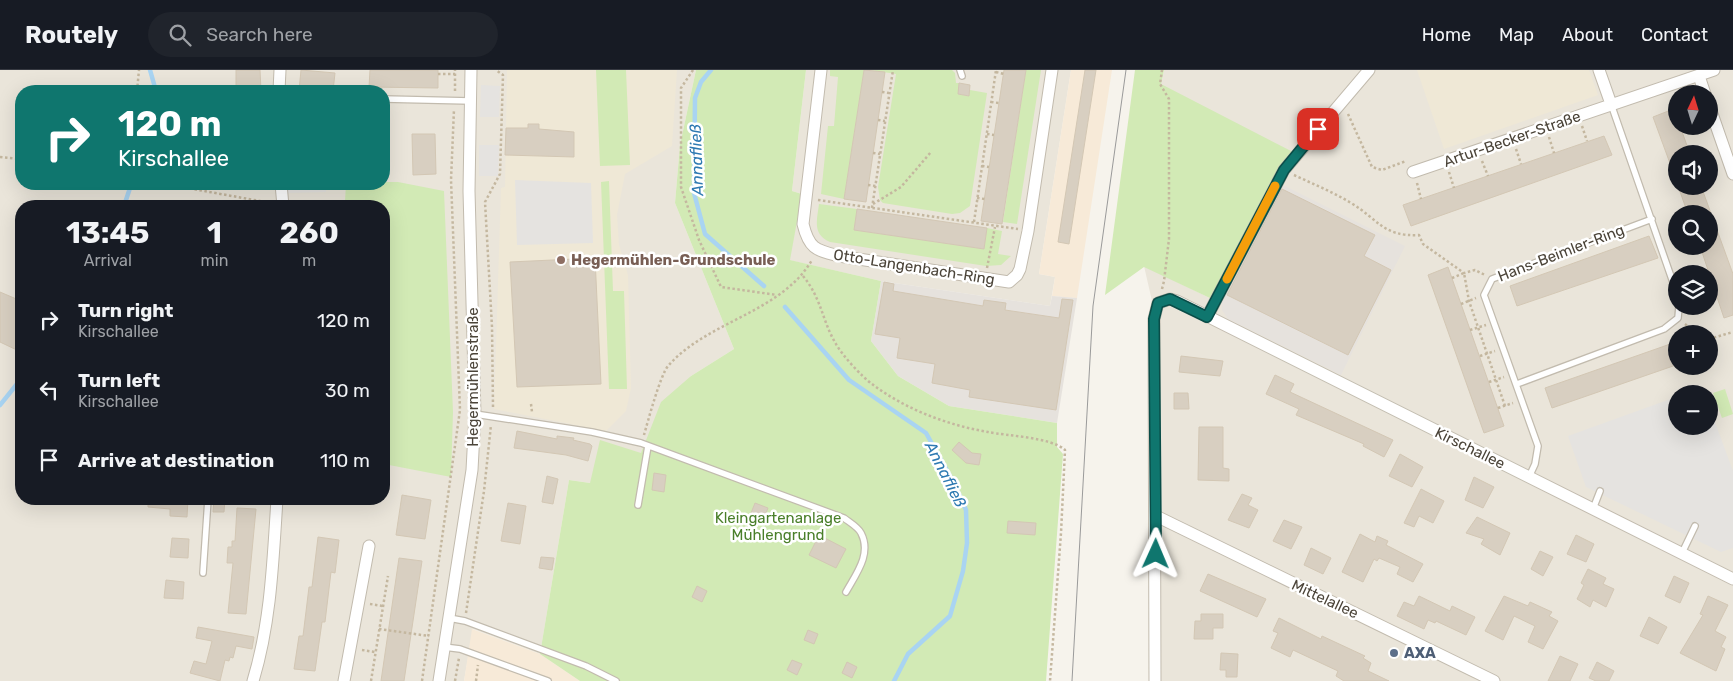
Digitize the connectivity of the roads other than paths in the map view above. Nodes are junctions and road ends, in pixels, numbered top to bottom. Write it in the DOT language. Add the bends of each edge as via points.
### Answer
graph roads {
  1 [pos="280,70"];
  2 [pos="472,70"];
  3 [pos="821,70"];
  4 [pos="1052,70"];
  5 [pos="1368,70"];
  6 [pos="1599,70"];
  7 [pos="1714,70"];
  8 [pos="1699,76"];
  9 [pos="279,85"];
  10 [pos="1702,85"];
  11 [pos="390,99"];
  12 [pos="471,101"];
  13 [pos="1611,104"];
  14 [pos="1718,131"];
  15 [pos="1414,172"];
  16 [pos="1733,174"];
  17 [pos="1652,219"];
  18 [pos="1668,267"];
  19 [pos="1678,315"];
  20 [pos="1207,317"];
  21 [pos="1517,384"];
  22 [pos="475,414"];
  23 [pos="648,446"];
  24 [pos="1529,477"];
  25 [pos="1600,491"];
  26 [pos="208,505"];
  27 [pos="277,505"];
  28 [pos="638,506"];
  29 [pos="1593,508"];
  30 [pos="1156,516"];
  31 [pos="1695,526"];
  32 [pos="369,546"];
  33 [pos="1682,553"];
  34 [pos="203,573"];
  35 [pos="1733,579"];
  36 [pos="846,592"];
  37 [pos="449,618"];
  38 [pos="444,647"];
  39 [pos="253,681"];
  40 [pos="344,681"];
  41 [pos="439,681"];
  42 [pos="548,681"];
  43 [pos="616,681"];
  44 [pos="1155,681"];
  45 [pos="1494,681"];
  1 -- 9 [label="street"];
  2 -- 12 [label="street, Hegermühlenstraße"];
  3 -- 4 [label="street, Otto-Langenbach-Ring" via="803,224 807,242 818,250 839,256 1013,280 1020,269 1028,231"];
  5 -- 20 [label="street" via="1284,170"];
  6 -- 13 [label="street"];
  7 -- 8 [label="street, Artur-Becker-Straße"];
  8 -- 10 [label="street"];
  8 -- 13 [label="street, Artur-Becker-Straße"];
  11 -- 12 [label="lane"];
  12 -- 22 [label="street, Hegermühlenstraße" via="469,191"];
  13 -- 15 [label="street, Artur-Becker-Straße"];
  13 -- 17 [label="lane"];
  14 -- 16 [label="street"];
  17 -- 18 [label="lane"];
  17 -- 21 [label="lane, Hans-Beimler-Ring" via="1492,279 1484,295"];
  19 -- 21 [label="lane" via="1664,330"];
  20 -- 24 [label="street, Kirschallee"];
  20 -- 30 [label="street, Kirschallee" via="1170,299 1158,303 1154,319"];
  21 -- 24 [label="lane, Hans-Beimler-Ring" via="1538,446"];
  22 -- 23 [label="lane" via="592,432"];
  22 -- 37 [label="street, Hegermühlenstraße" via="472,470"];
  23 -- 28 [label="lane"];
  23 -- 36 [label="lane" via="844,518 861,532 865,545 863,562"];
  24 -- 29 [label="street, Kirschallee"];
  25 -- 29 [label="lane"];
  26 -- 34 [label="lane"];
  27 -- 39 [label="street" via="264,643"];
  29 -- 33 [label="street, Kirschallee"];
  30 -- 44 [label="street"];
  30 -- 45 [label="street, Mittelallee"];
  31 -- 33 [label="lane"];
  32 -- 40 [label="street"];
  33 -- 35 [label="street, Kirschallee"];
  37 -- 38 [label="street, Hegermühlenstraße"];
  37 -- 43 [label="lane" via="465,620 586,666"];
  38 -- 41 [label="street, Hegermühlenstraße"];
  38 -- 42 [label="lane" via="480,656"];
}
